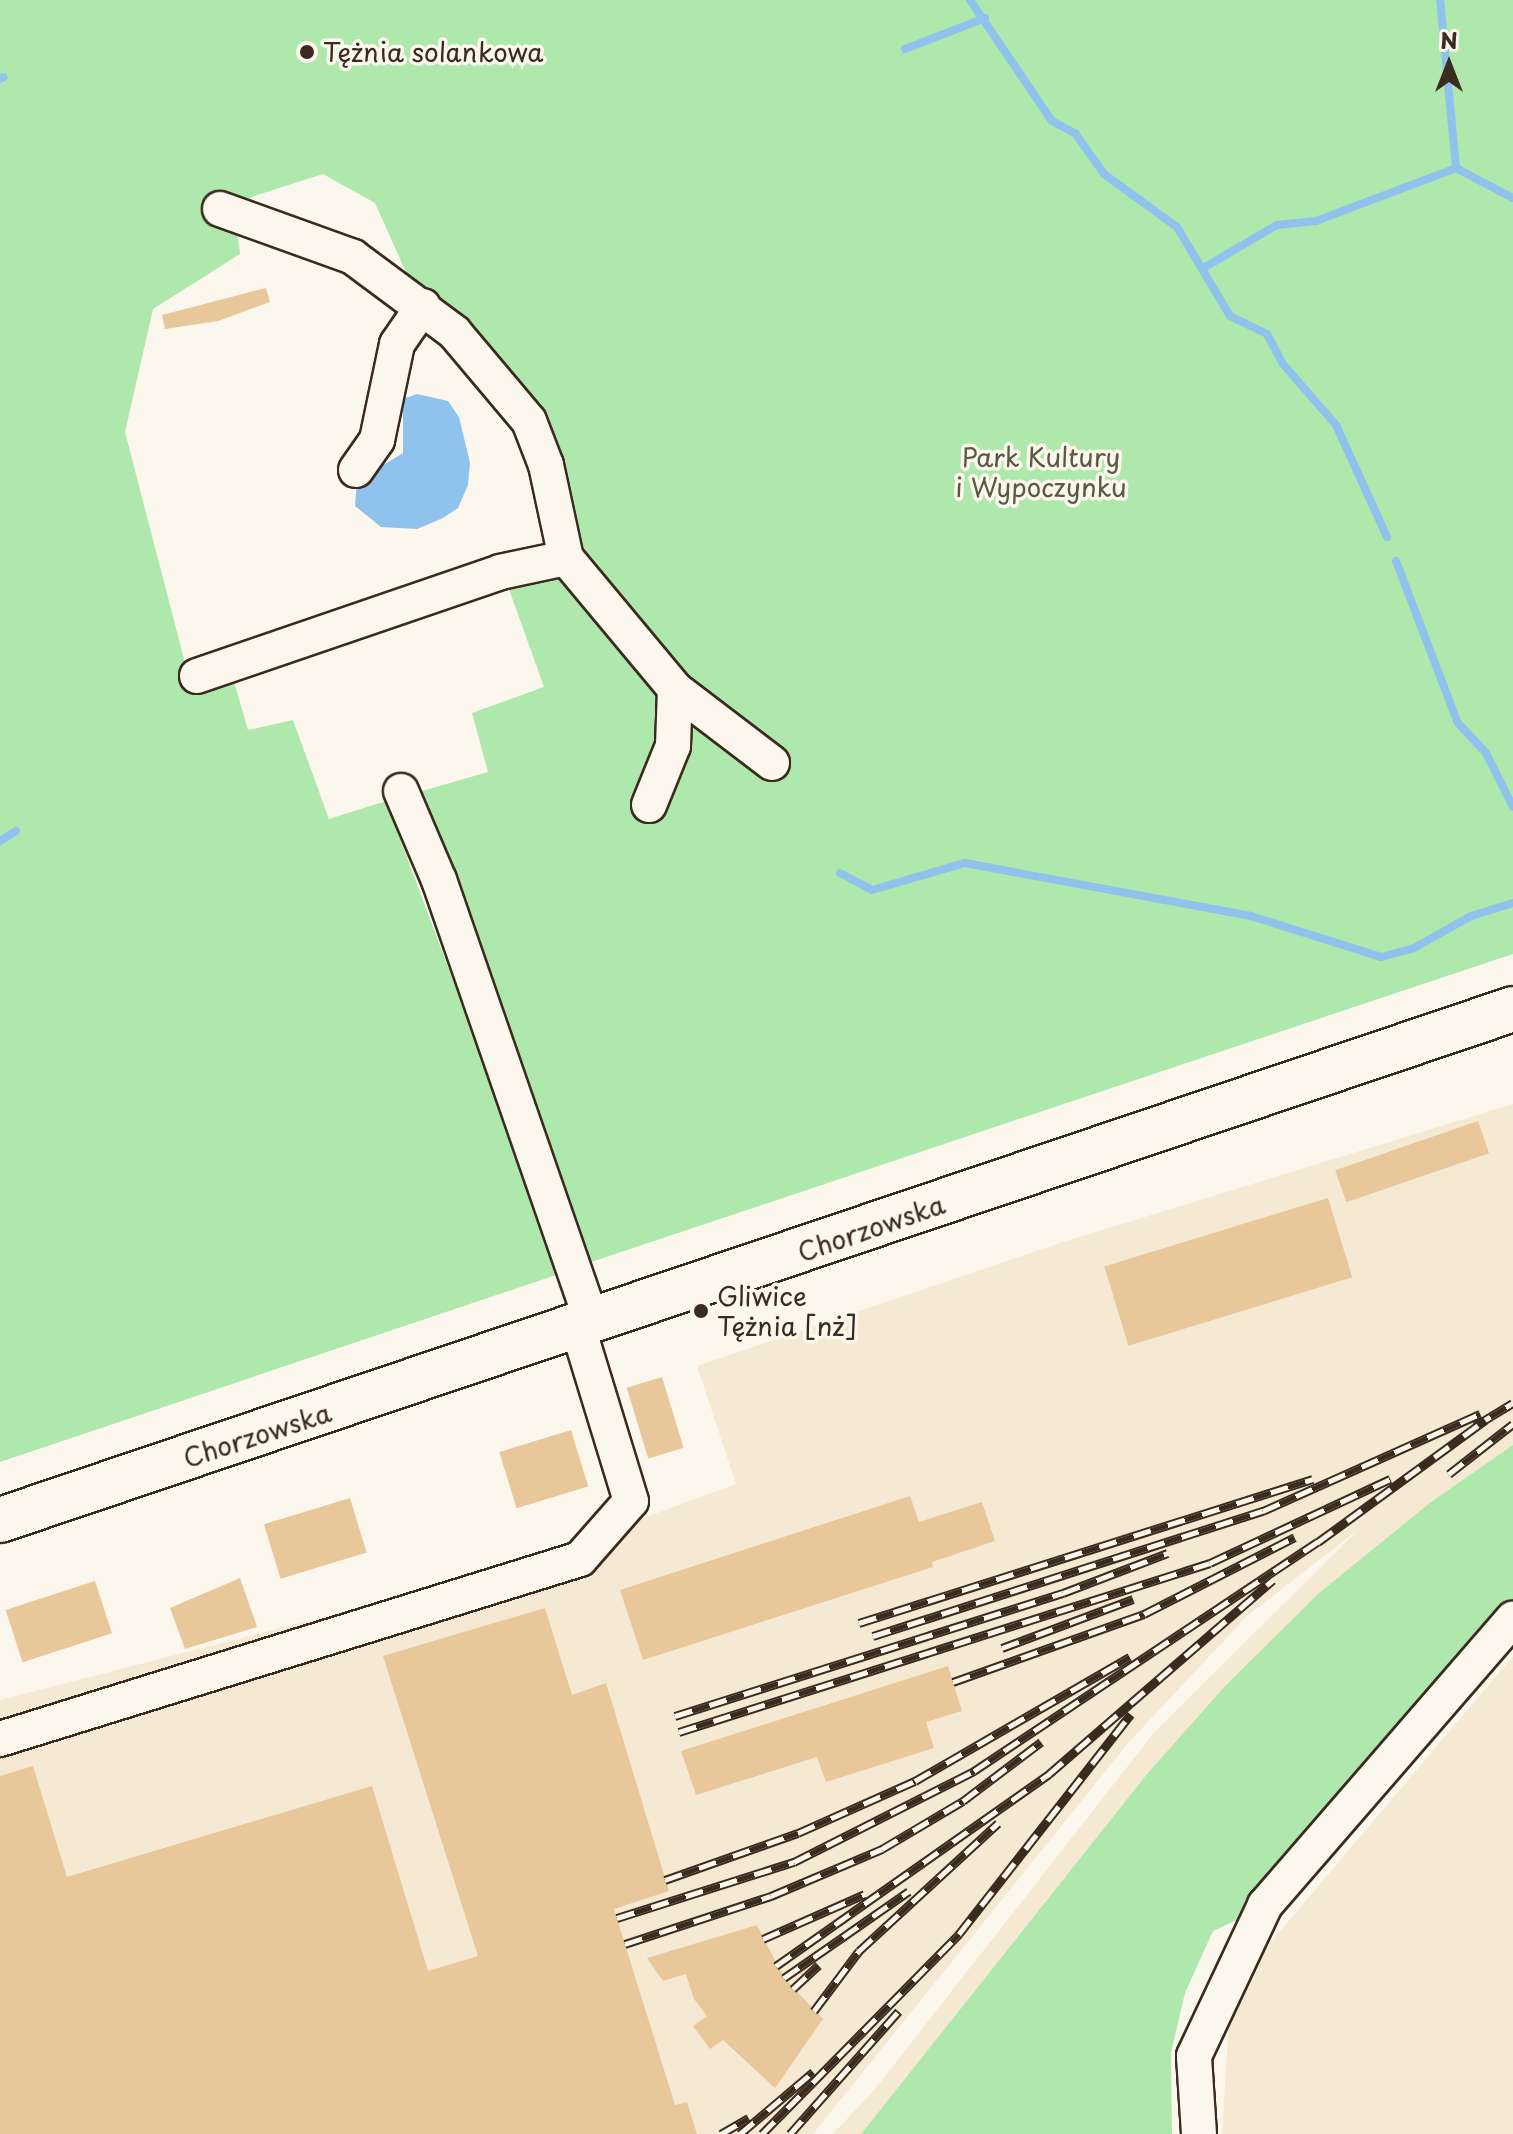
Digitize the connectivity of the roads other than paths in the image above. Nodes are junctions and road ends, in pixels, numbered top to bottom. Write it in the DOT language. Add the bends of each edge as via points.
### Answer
graph roads {
  1 [pos="220,209"];
  2 [pos="423,306"];
  3 [pos="356,470"];
  4 [pos="566,558"];
  5 [pos="197,676"];
  6 [pos="675,689"];
  7 [pos="772,763"];
  8 [pos="401,791"];
  9 [pos="649,805"];
  10 [pos="1513,1009"];
  11 [pos="585,1325"];
  12 [pos="0,1520"];
  13 [pos="1513,1619"];
  14 [pos="0,1739"];
  15 [pos="1199,2134"];
  1 -- 2 [label="lane" via="353,257"];
  2 -- 3 [label="lane" via="397,344 377,440"];
  2 -- 4 [label="lane" via="493,374 529,421 546,465"];
  4 -- 5 [label="lane" via="500,572"];
  4 -- 6 [label="lane"];
  6 -- 7 [label="lane"];
  6 -- 9 [label="lane" via="673,746"];
  8 -- 11 [label="lane" via="439,880"];
  10 -- 11 [label="main road, Chorzowska"];
  11 -- 12 [label="main road, Chorzowska"];
  11 -- 14 [label="lane" via="631,1501 580,1559"];
  13 -- 15 [label="lane" via="1265,1905 1194,2056"];
}
